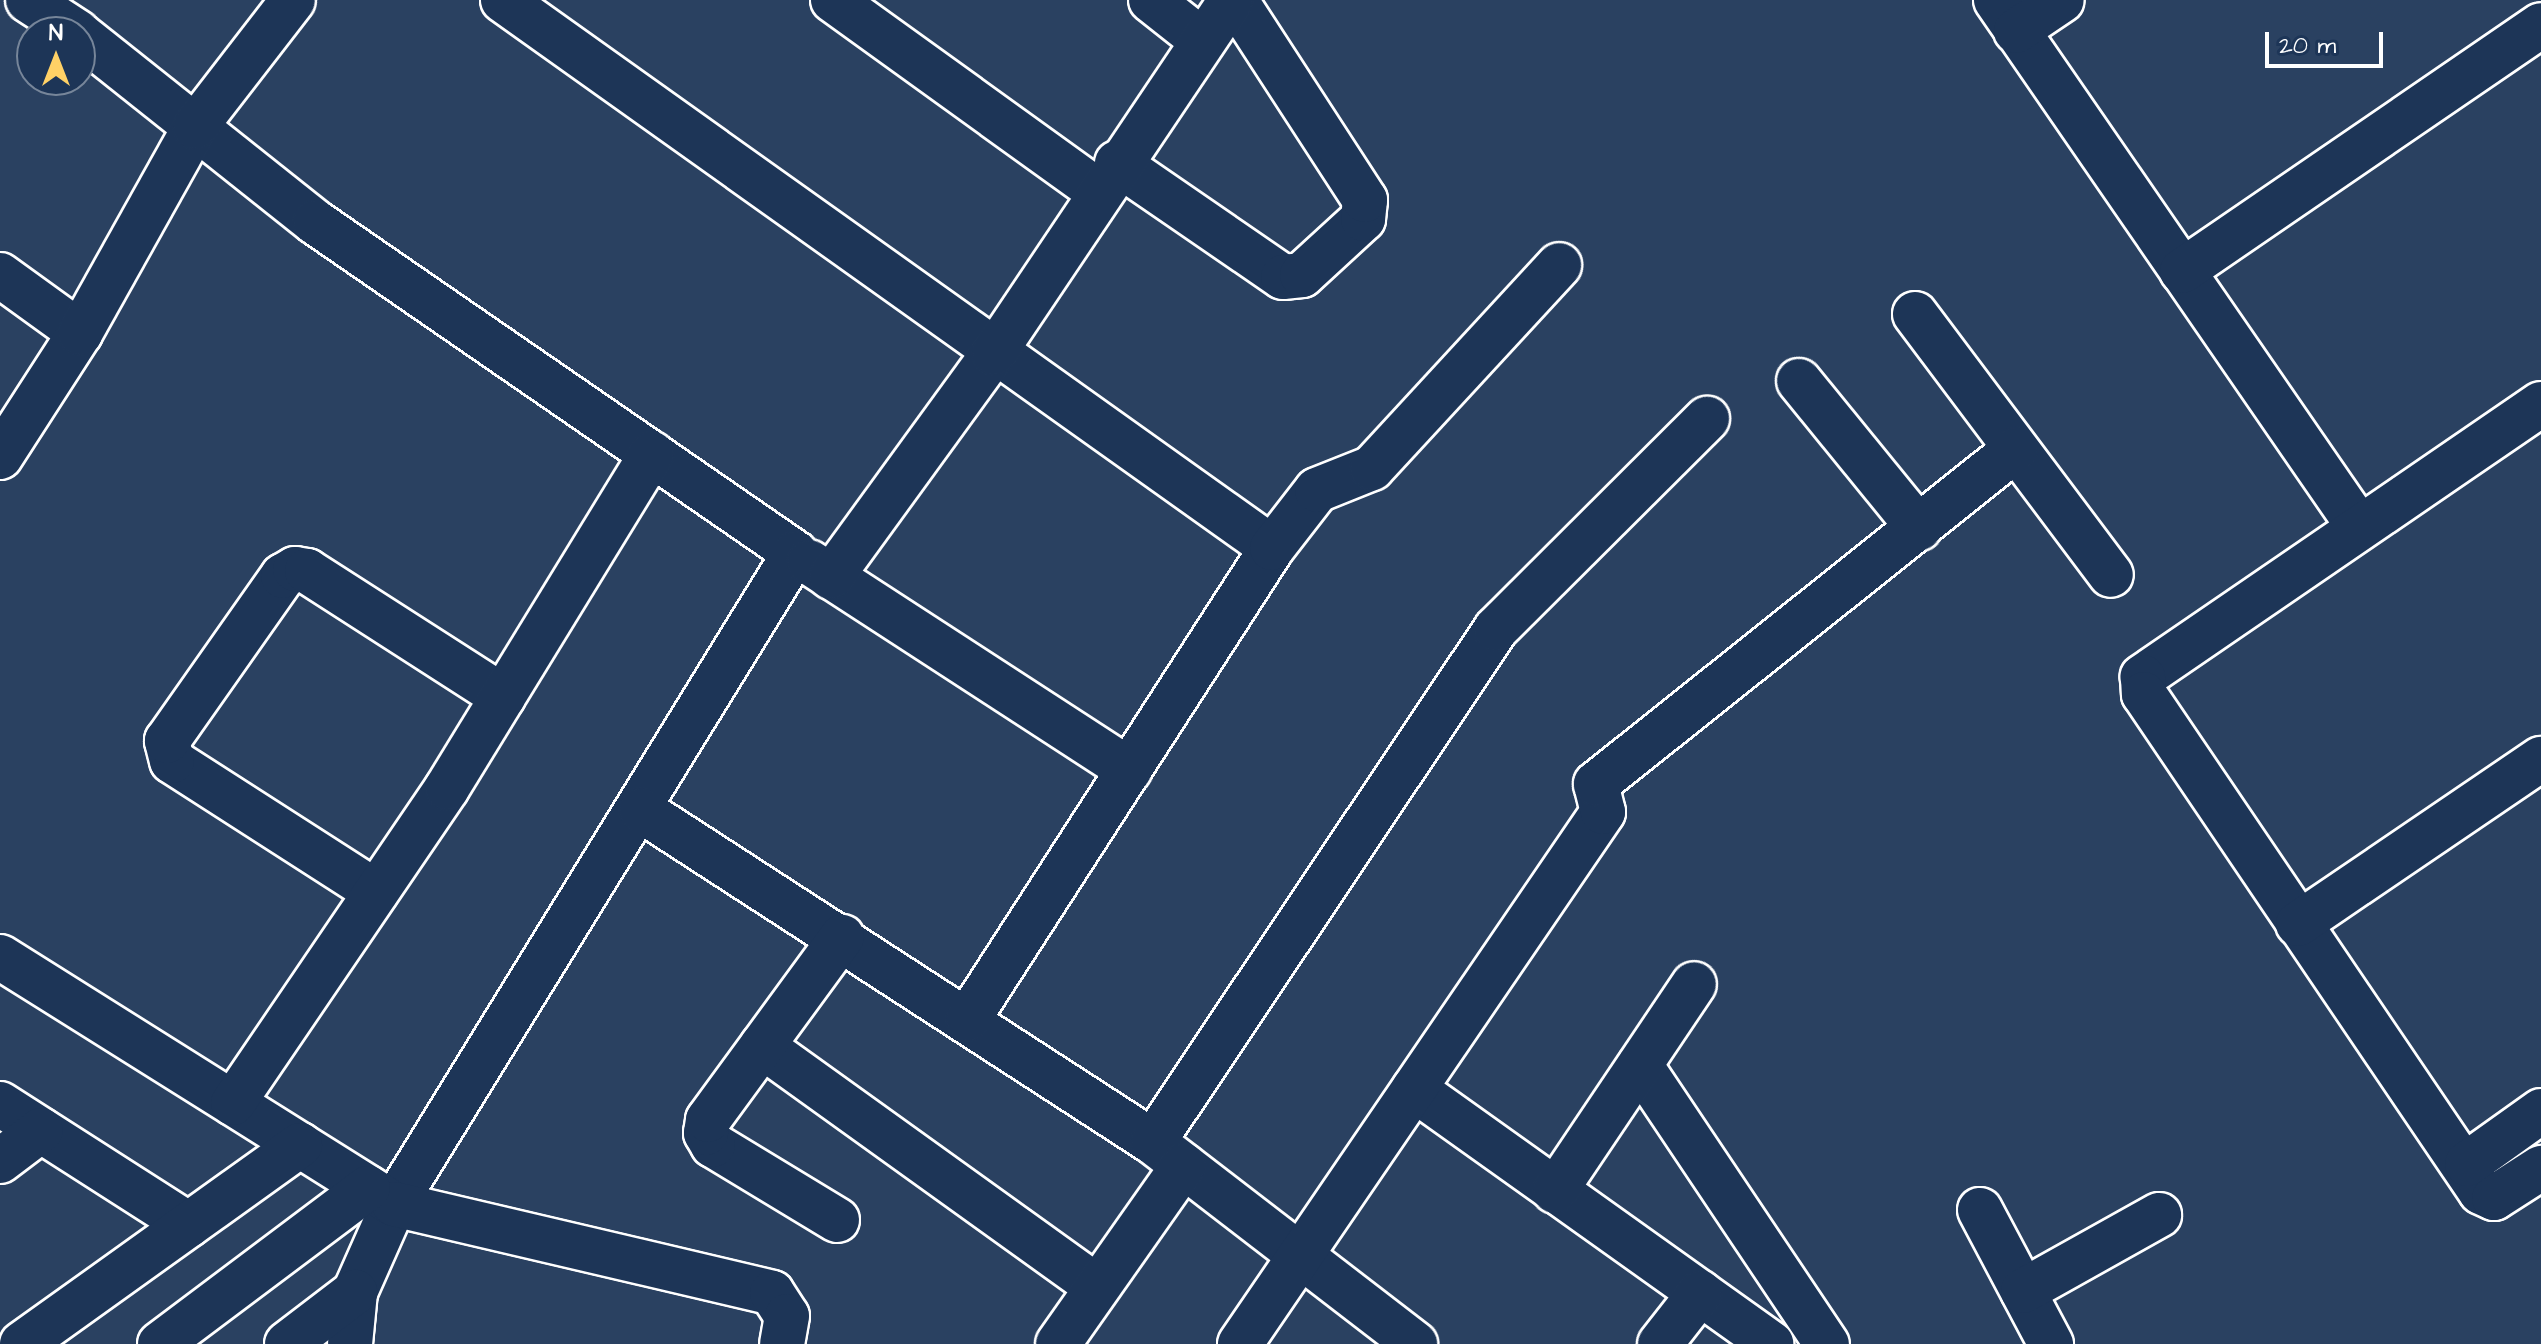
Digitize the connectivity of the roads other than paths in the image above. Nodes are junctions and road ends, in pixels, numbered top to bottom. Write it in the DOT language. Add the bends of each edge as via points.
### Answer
graph roads {
  1 [pos="28,0"];
  2 [pos="293,0"];
  3 [pos="503,0"];
  4 [pos="833,0"];
  5 [pos="1151,0"];
  6 [pos="1233,0"];
  7 [pos="2062,0"];
  8 [pos="2006,15"];
  9 [pos="52,16"];
  10 [pos="2541,25"];
  11 [pos="1203,41"];
  12 [pos="96,47"];
  13 [pos="195,127"];
  14 [pos="1107,177"];
  15 [pos="1559,265"];
  16 [pos="2182,271"];
  17 [pos="0,275"];
  18 [pos="1915,314"];
  19 [pos="80,333"];
  20 [pos="994,353"];
  21 [pos="1799,381"];
  22 [pos="2541,404"];
  23 [pos="1707,419"];
  24 [pos="2016,449"];
  25 [pos="652,454"];
  26 [pos="0,457"];
  27 [pos="2359,527"];
  28 [pos="1919,528"];
  29 [pos="1272,548"];
  30 [pos="795,553"];
  31 [pos="2111,575"];
  32 [pos="831,577"];
  33 [pos="503,697"];
  34 [pos="2541,759"];
  35 [pos="1129,770"];
  36 [pos="641,810"];
  37 [pos="376,892"];
  38 [pos="2298,924"];
  39 [pos="842,937"];
  40 [pos="0,957"];
  41 [pos="1694,984"];
  42 [pos="968,1019"];
  43 [pos="762,1046"];
  44 [pos="1640,1065"];
  45 [pos="1414,1089"];
  46 [pos="233,1103"];
  47 [pos="0,1104"];
  48 [pos="2541,1111"];
  49 [pos="41,1130"];
  50 [pos="300,1145"];
  51 [pos="1168,1154"];
  52 [pos="0,1161"];
  53 [pos="2467,1164"];
  54 [pos="2541,1168"];
  55 [pos="1555,1191"];
  56 [pos="381,1196"];
  57 [pos="1980,1210"];
  58 [pos="2159,1215"];
  59 [pos="837,1220"];
  60 [pos="189,1225"];
  61 [pos="1300,1258"];
  62 [pos="1098,1287"];
  63 [pos="2023,1291"];
  64 [pos="355,1292"];
  65 [pos="1700,1293"];
  66 [pos="22,1344"];
  67 [pos="160,1344"];
  68 [pos="287,1344"];
  69 [pos="350,1344"];
  70 [pos="782,1344"];
  71 [pos="1058,1344"];
  72 [pos="1241,1344"];
  73 [pos="1415,1344"];
  74 [pos="1660,1344"];
  75 [pos="1771,1344"];
  76 [pos="1827,1344"];
  77 [pos="2051,1344"];
  1 -- 9 [label="street"];
  2 -- 13 [label="street"];
  3 -- 20 [label="street"];
  4 -- 14 [label="street"];
  5 -- 11 [label="street"];
  6 -- 11 [label="street"];
  6 -- 14 [label="street" via="1365,200 1363,219 1302,275 1283,277"];
  7 -- 8 [label="street"];
  8 -- 16 [label="street"];
  10 -- 16 [label="street"];
  11 -- 14 [label="street"];
  12 -- 13 [label="street"];
  13 -- 19 [label="street"];
  13 -- 25 [label="street" via="315,222"];
  14 -- 20 [label="street"];
  15 -- 29 [label="street" via="1372,468 1317,490"];
  16 -- 27 [label="street"];
  17 -- 19 [label="street"];
  18 -- 24 [label="street"];
  19 -- 26 [label="street"];
  20 -- 29 [label="street"];
  20 -- 32 [label="street"];
  21 -- 28 [label="street"];
  22 -- 27 [label="street"];
  23 -- 51 [label="street" via="1496,629"];
  24 -- 28 [label="street"];
  24 -- 31 [label="street"];
  25 -- 30 [label="street"];
  25 -- 33 [label="street"];
  27 -- 38 [label="street" via="2143,677 2144,694"];
  28 -- 45 [label="street" via="1600,778 1596,784 1603,812"];
  29 -- 35 [label="street"];
  30 -- 32 [label="street"];
  30 -- 36 [label="street"];
  32 -- 35 [label="street"];
  33 -- 37 [label="street"];
  33 -- 37 [label="street" via="307,571 295,569 283,576 167,741 172,761"];
  34 -- 38 [label="street"];
  35 -- 42 [label="street"];
  36 -- 39 [label="street"];
  36 -- 56 [label="street"];
  37 -- 46 [label="street"];
  38 -- 53 [label="street"];
  39 -- 42 [label="street"];
  39 -- 43 [label="street"];
  40 -- 46 [label="street"];
  41 -- 44 [label="street"];
  42 -- 51 [label="street"];
  43 -- 59 [label="street" via="708,1120 706,1133 713,1145"];
  43 -- 62 [label="street"];
  44 -- 55 [label="street"];
  44 -- 76 [label="street"];
  45 -- 55 [label="street"];
  45 -- 61 [label="street"];
  46 -- 50 [label="street"];
  47 -- 49 [label="street"];
  48 -- 53 [label="street"];
  49 -- 52 [label="street"];
  49 -- 60 [label="street"];
  50 -- 56 [label="street"];
  50 -- 60 [label="street"];
  51 -- 61 [label="street"];
  51 -- 62 [label="street"];
  53 -- 54 [label="street" via="2481,1192 2494,1198"];
  55 -- 65 [label="street"];
  56 -- 64 [label="street"];
  56 -- 67 [label="street"];
  56 -- 70 [label="street" via="772,1293 787,1316"];
  57 -- 63 [label="street"];
  58 -- 63 [label="street"];
  60 -- 66 [label="street"];
  61 -- 72 [label="street"];
  61 -- 73 [label="street"];
  62 -- 71 [label="street"];
  63 -- 77 [label="street"];
  64 -- 68 [label="street"];
  64 -- 69 [label="street"];
  65 -- 74 [label="street"];
  65 -- 75 [label="street"];
}
